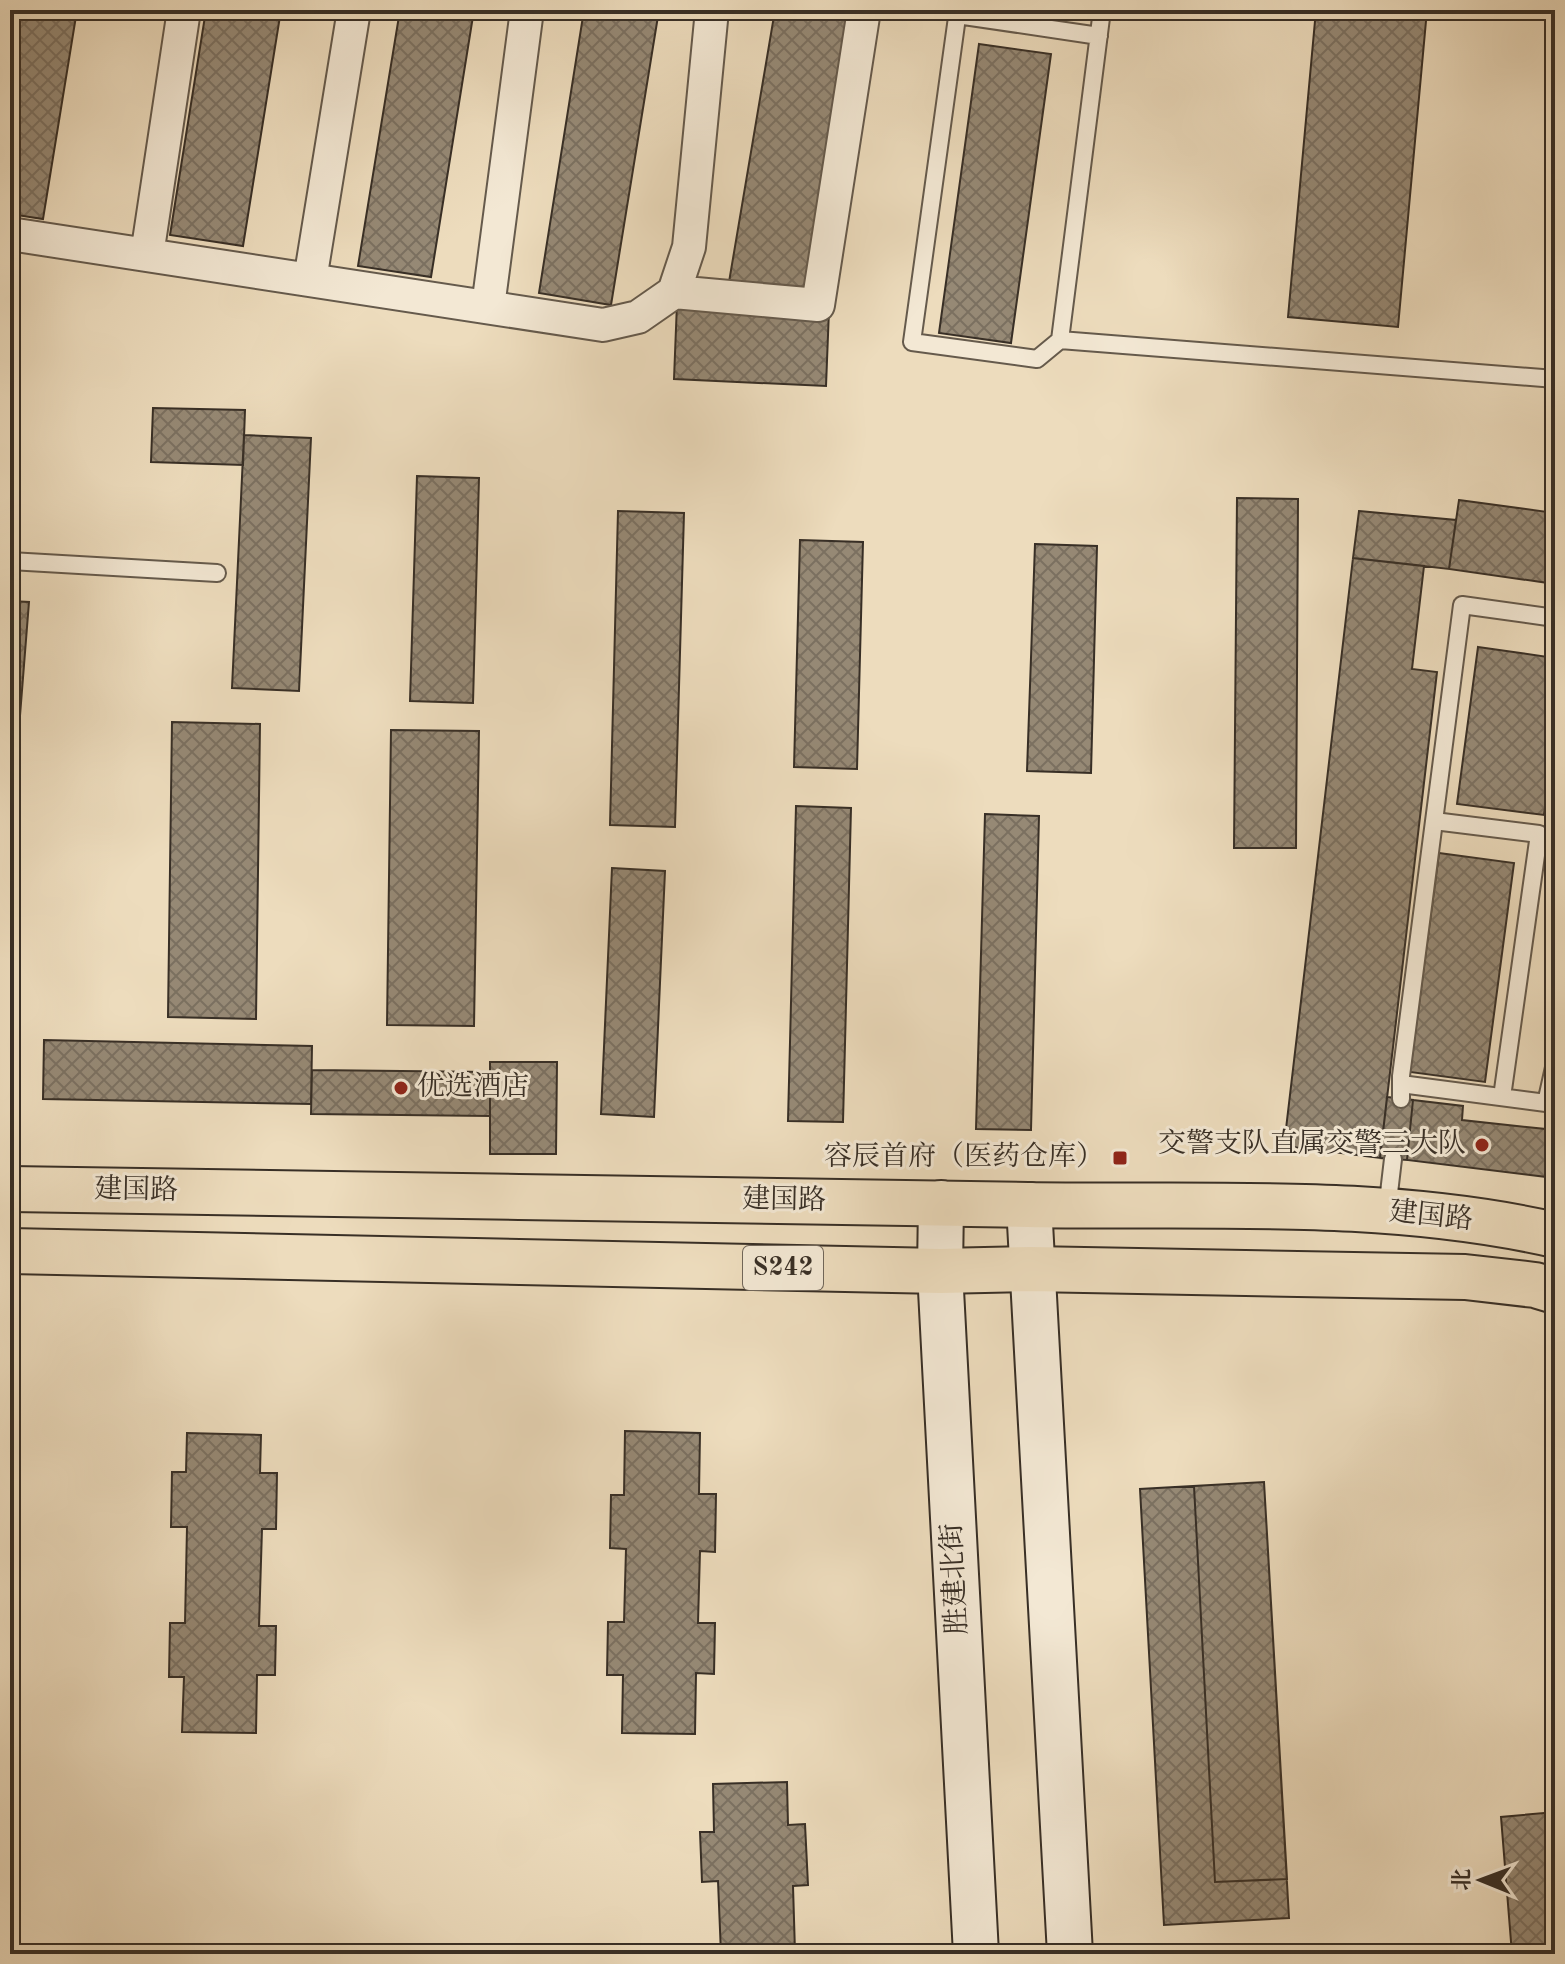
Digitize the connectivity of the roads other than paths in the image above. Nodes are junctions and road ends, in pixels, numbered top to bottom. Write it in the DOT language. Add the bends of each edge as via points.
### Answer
graph roads {
  1 [pos="184,10"];
  2 [pos="354,10"];
  3 [pos="527,10"];
  4 [pos="712,10"];
  5 [pos="864,10"];
  6 [pos="1102,10"];
  7 [pos="958,13"];
  8 [pos="1099,36"];
  9 [pos="10,234"];
  10 [pos="147,255"];
  11 [pos="310,280"];
  12 [pos="674,292"];
  13 [pos="488,307"];
  14 [pos="1060,340"];
  15 [pos="1555,379"];
  16 [pos="10,561"];
  17 [pos="217,573"];
  18 [pos="1555,618"];
  19 [pos="1434,821"];
  20 [pos="1555,1063"];
  21 [pos="1502,1097"];
  22 [pos="1393,1159"];
  23 [pos="10,1189"];
  24 [pos="941,1203"];
  25 [pos="1029,1205"];
  26 [pos="1387,1212"];
  27 [pos="1555,1235"];
  28 [pos="10,1251"];
  29 [pos="1031,1269"];
  30 [pos="940,1271"];
  31 [pos="1555,1291"];
  32 [pos="976,1954"];
  33 [pos="1070,1954"];
  1 -- 10 [label="street"];
  2 -- 11 [label="street"];
  3 -- 13 [label="street"];
  4 -- 12 [label="street" via="689,247"];
  5 -- 12 [label="street" via="818,305"];
  6 -- 8 [label="lane"];
  7 -- 8 [label="lane"];
  7 -- 14 [label="lane" via="912,342 1037,359"];
  8 -- 14 [label="lane"];
  9 -- 10 [label="street"];
  10 -- 11 [label="street"];
  11 -- 13 [label="street"];
  12 -- 13 [label="street" via="638,317 603,325"];
  14 -- 15 [label="lane"];
  16 -- 17 [label="lane"];
  18 -- 19 [label="lane" via="1462,605"];
  19 -- 21 [label="lane" via="1539,834"];
  19 -- 21 [label="lane" via="1401,1091"];
  20 -- 21 [label="lane" via="1546,1103"];
  22 -- 26 [label="lane"];
  23 -- 24 [label="main road, 建国路"];
  24 -- 25 [label="main road, 建国路"];
  24 -- 30 [label="main road, 胜建北街"];
  25 -- 26 [label="main road, 建国路" via="1304,1205"];
  25 -- 29 [label="main road"];
  26 -- 27 [label="main road, 建国路" via="1456,1217"];
  28 -- 30 [label="main road, 建国路 / S242"];
  29 -- 30 [label="main road, 建国路 / S242"];
  29 -- 31 [label="main road, 建国路 / S242" via="1465,1277"];
  29 -- 33 [label="main road"];
  30 -- 32 [label="main road, 胜建北街"];
}
